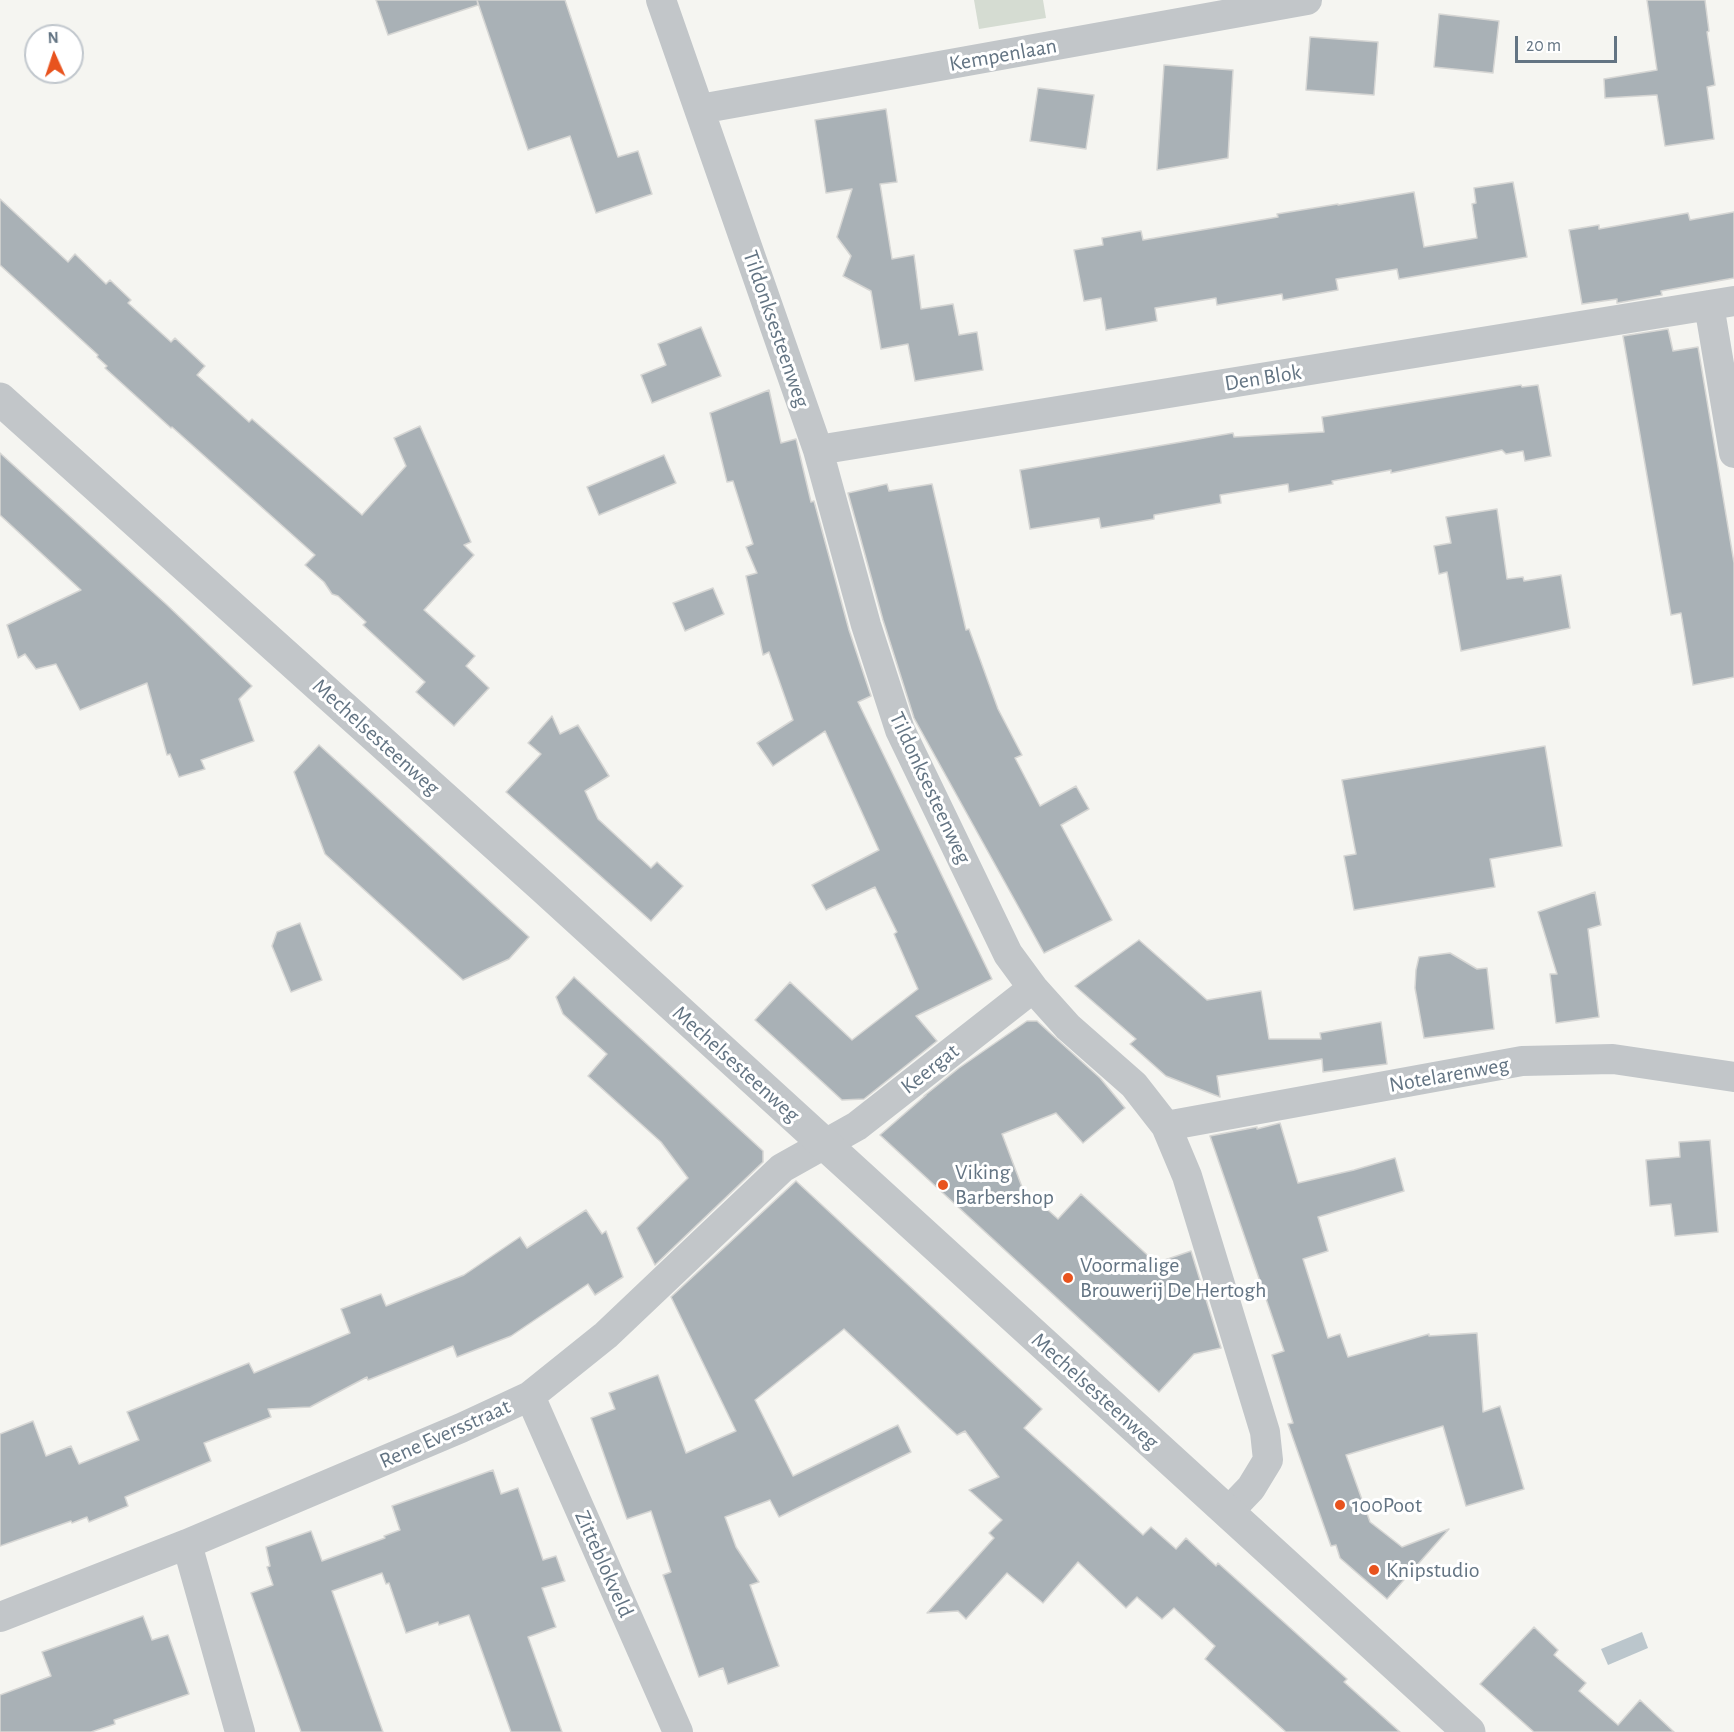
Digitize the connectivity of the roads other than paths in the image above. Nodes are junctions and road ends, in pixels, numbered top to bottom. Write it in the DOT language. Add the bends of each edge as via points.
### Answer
graph roads {
  1 [pos="661,0"];
  2 [pos="1307,0"];
  3 [pos="700,109"];
  4 [pos="1721,303"];
  5 [pos="0,399"];
  6 [pos="818,450"];
  7 [pos="1734,453"];
  8 [pos="1033,988"];
  9 [pos="1734,1077"];
  10 [pos="1166,1126"];
  11 [pos="823,1144"];
  12 [pos="530,1396"];
  13 [pos="1228,1512"];
  14 [pos="187,1544"];
  15 [pos="0,1617"];
  16 [pos="240,1732"];
  17 [pos="678,1732"];
  18 [pos="1469,1732"];
  1 -- 3 [label="street, Tildonksesteenweg"];
  2 -- 3 [label="street, Kempenlaan"];
  3 -- 6 [label="street, Tildonksesteenweg"];
  4 -- 6 [label="street, Den Blok"];
  4 -- 7 [label="street, Den Blok"];
  5 -- 11 [label="street, Mechelsesteenweg"];
  6 -- 8 [label="street, Tildonksesteenweg" via="866,625 900,730 1008,954"];
  8 -- 10 [label="street, Tildonksesteenweg" via="1068,1026 1134,1085"];
  8 -- 11 [label="street, Keergat" via="862,1122"];
  9 -- 10 [label="street, Notelarenweg" via="1613,1059 1522,1061"];
  10 -- 13 [label="street, Tildonksesteenweg" via="1187,1176 1265,1432 1268,1460 1251,1488"];
  11 -- 12 [label="street, Rene Eversstraat" via="782,1168 606,1335"];
  11 -- 13 [label="street, Mechelsesteenweg"];
  12 -- 14 [label="street, Rene Eversstraat"];
  12 -- 17 [label="street, Zitteblokveld"];
  13 -- 18 [label="street, Mechelsesteenweg"];
  14 -- 15 [label="street, Rene Eversstraat"];
  14 -- 16 [label="street"];
}
